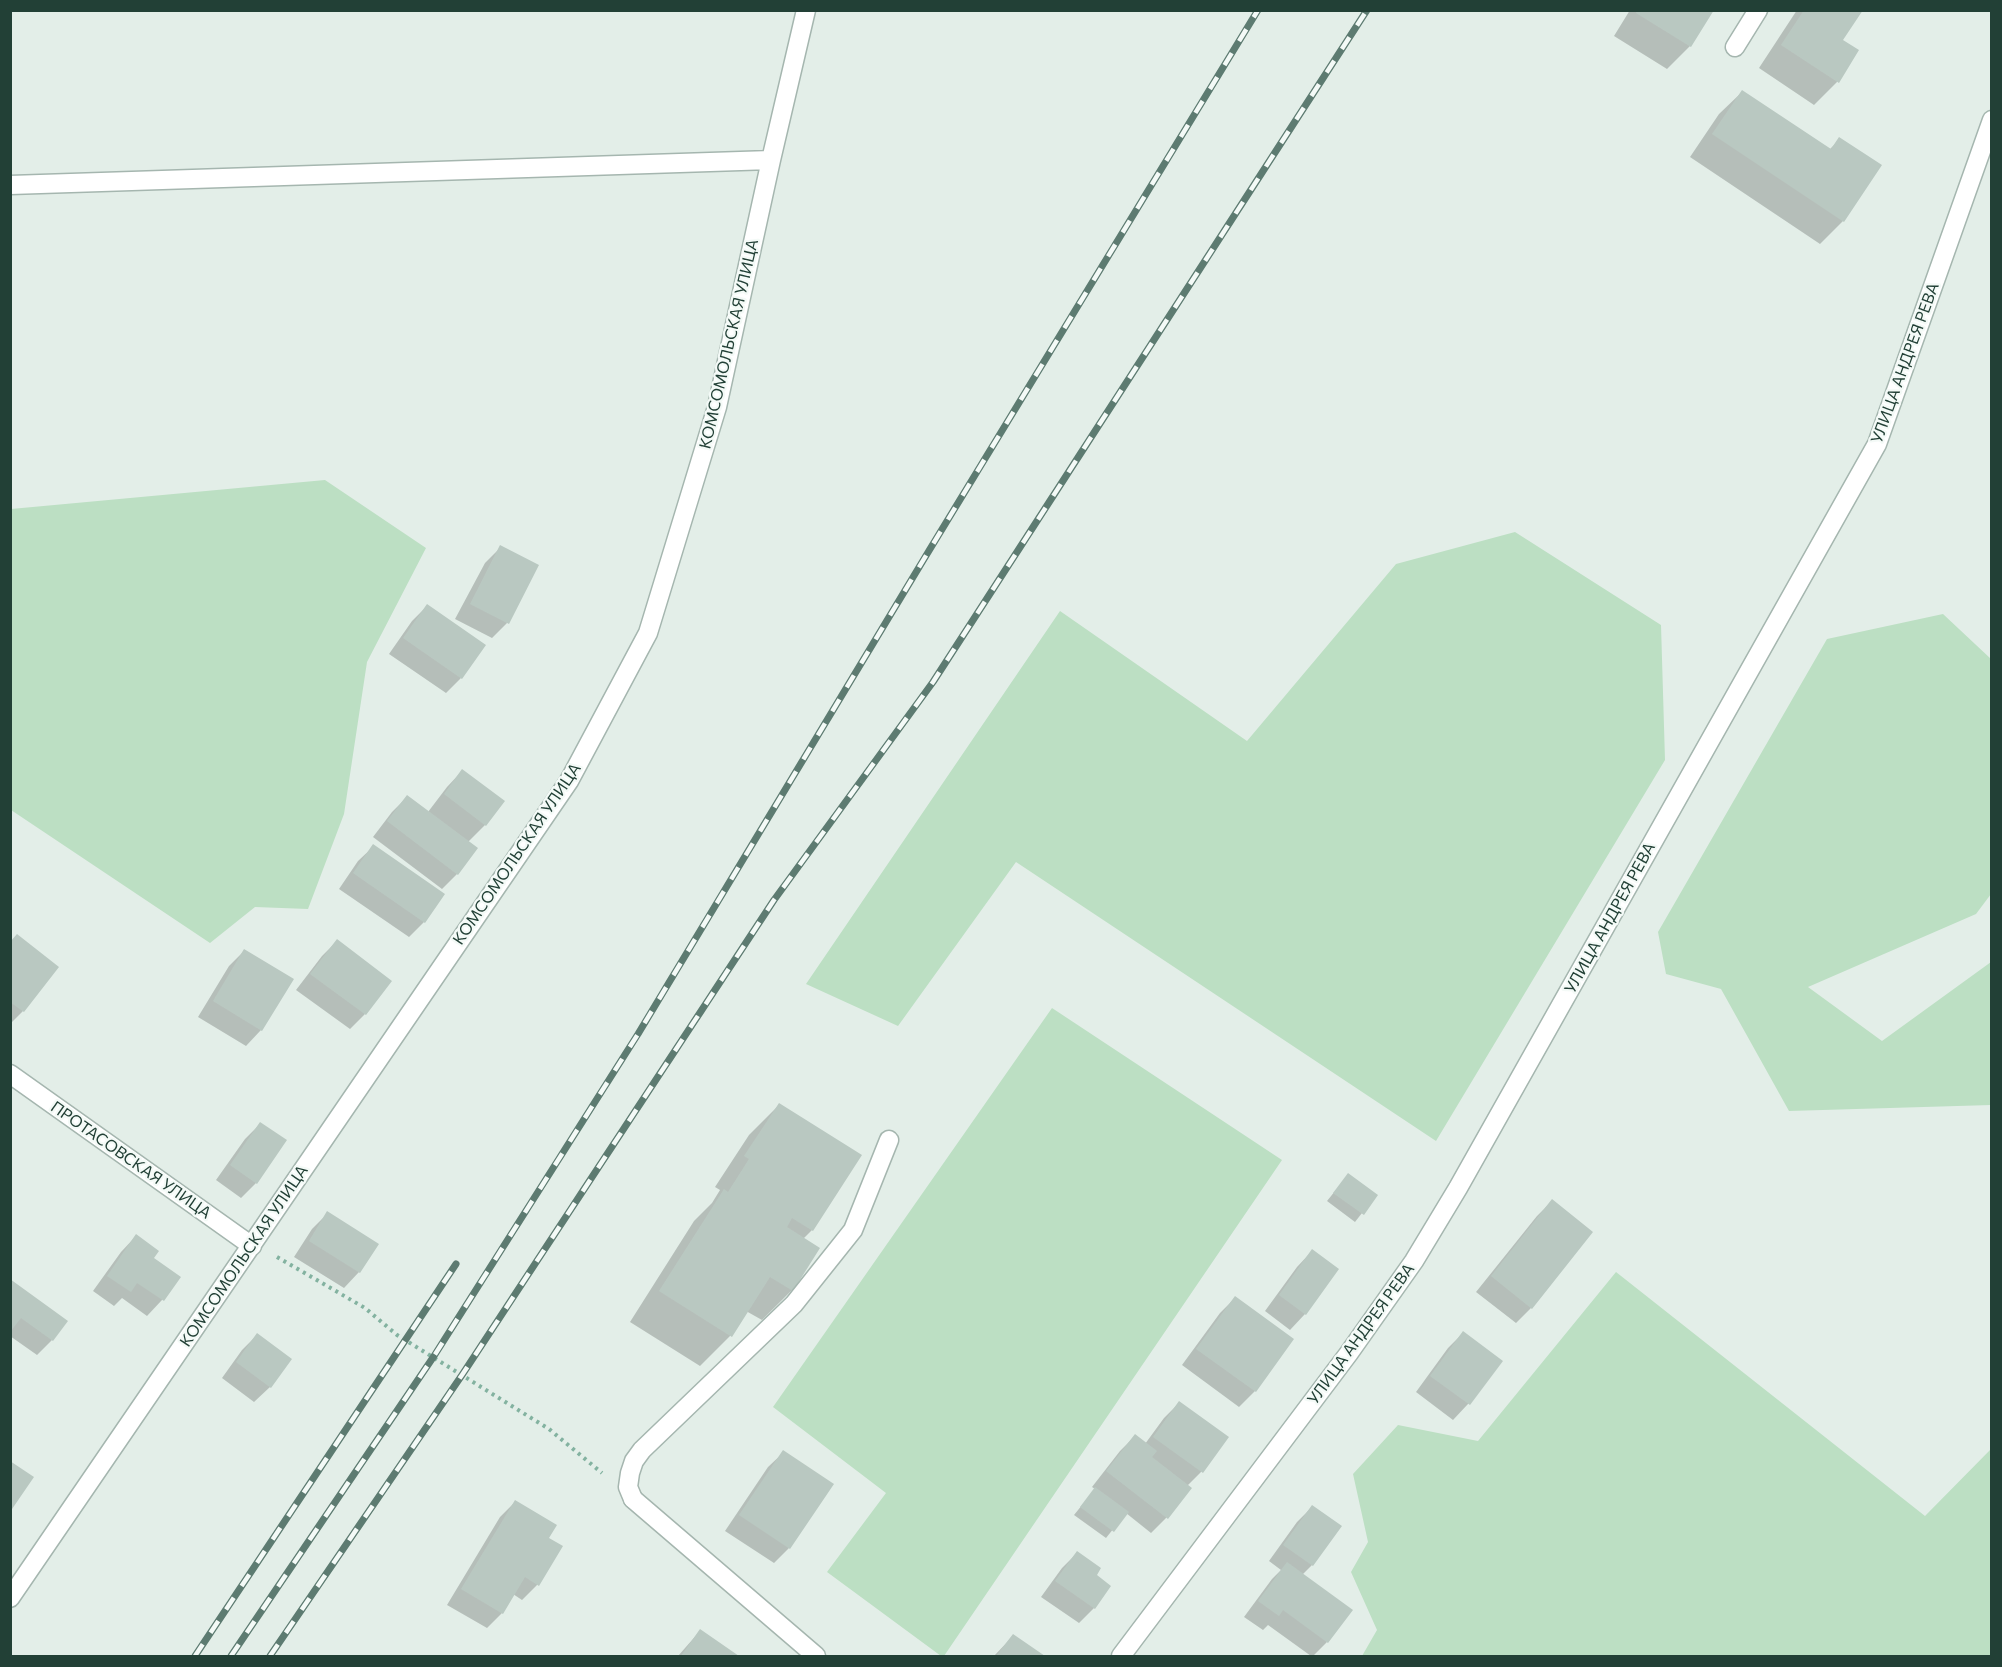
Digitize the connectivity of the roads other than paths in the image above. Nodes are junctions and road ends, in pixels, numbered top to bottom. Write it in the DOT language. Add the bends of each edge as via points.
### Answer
graph roads {
  1 [pos="806,10"];
  2 [pos="1758,10"];
  3 [pos="1735,47"];
  4 [pos="1992,120"];
  5 [pos="771,160"];
  6 [pos="10,185"];
  7 [pos="10,1074"];
  8 [pos="889,1140"];
  9 [pos="252,1246"];
  10 [pos="10,1598"];
  11 [pos="816,1656"];
  12 [pos="1121,1656"];
  1 -- 5 [label="street, КОМСОМОЛЬСКАЯ УЛИЦА"];
  2 -- 3 [label="street"];
  4 -- 12 [label="street, УЛИЦА АНДРЕЯ РЕВА" via="1877,444 1458,1188 1414,1261 1355,1343"];
  5 -- 6 [label="street"];
  5 -- 9 [label="street, КОМСОМОЛЬСКАЯ УЛИЦА" via="717,407 648,633 569,781"];
  7 -- 9 [label="street, ПРОТАСОВСКАЯ УЛИЦА"];
  8 -- 11 [label="street" via="853,1230 794,1304 642,1450 634,1461 628,1487 633,1499"];
  9 -- 10 [label="street, КОМСОМОЛЬСКАЯ УЛИЦА"];
}
